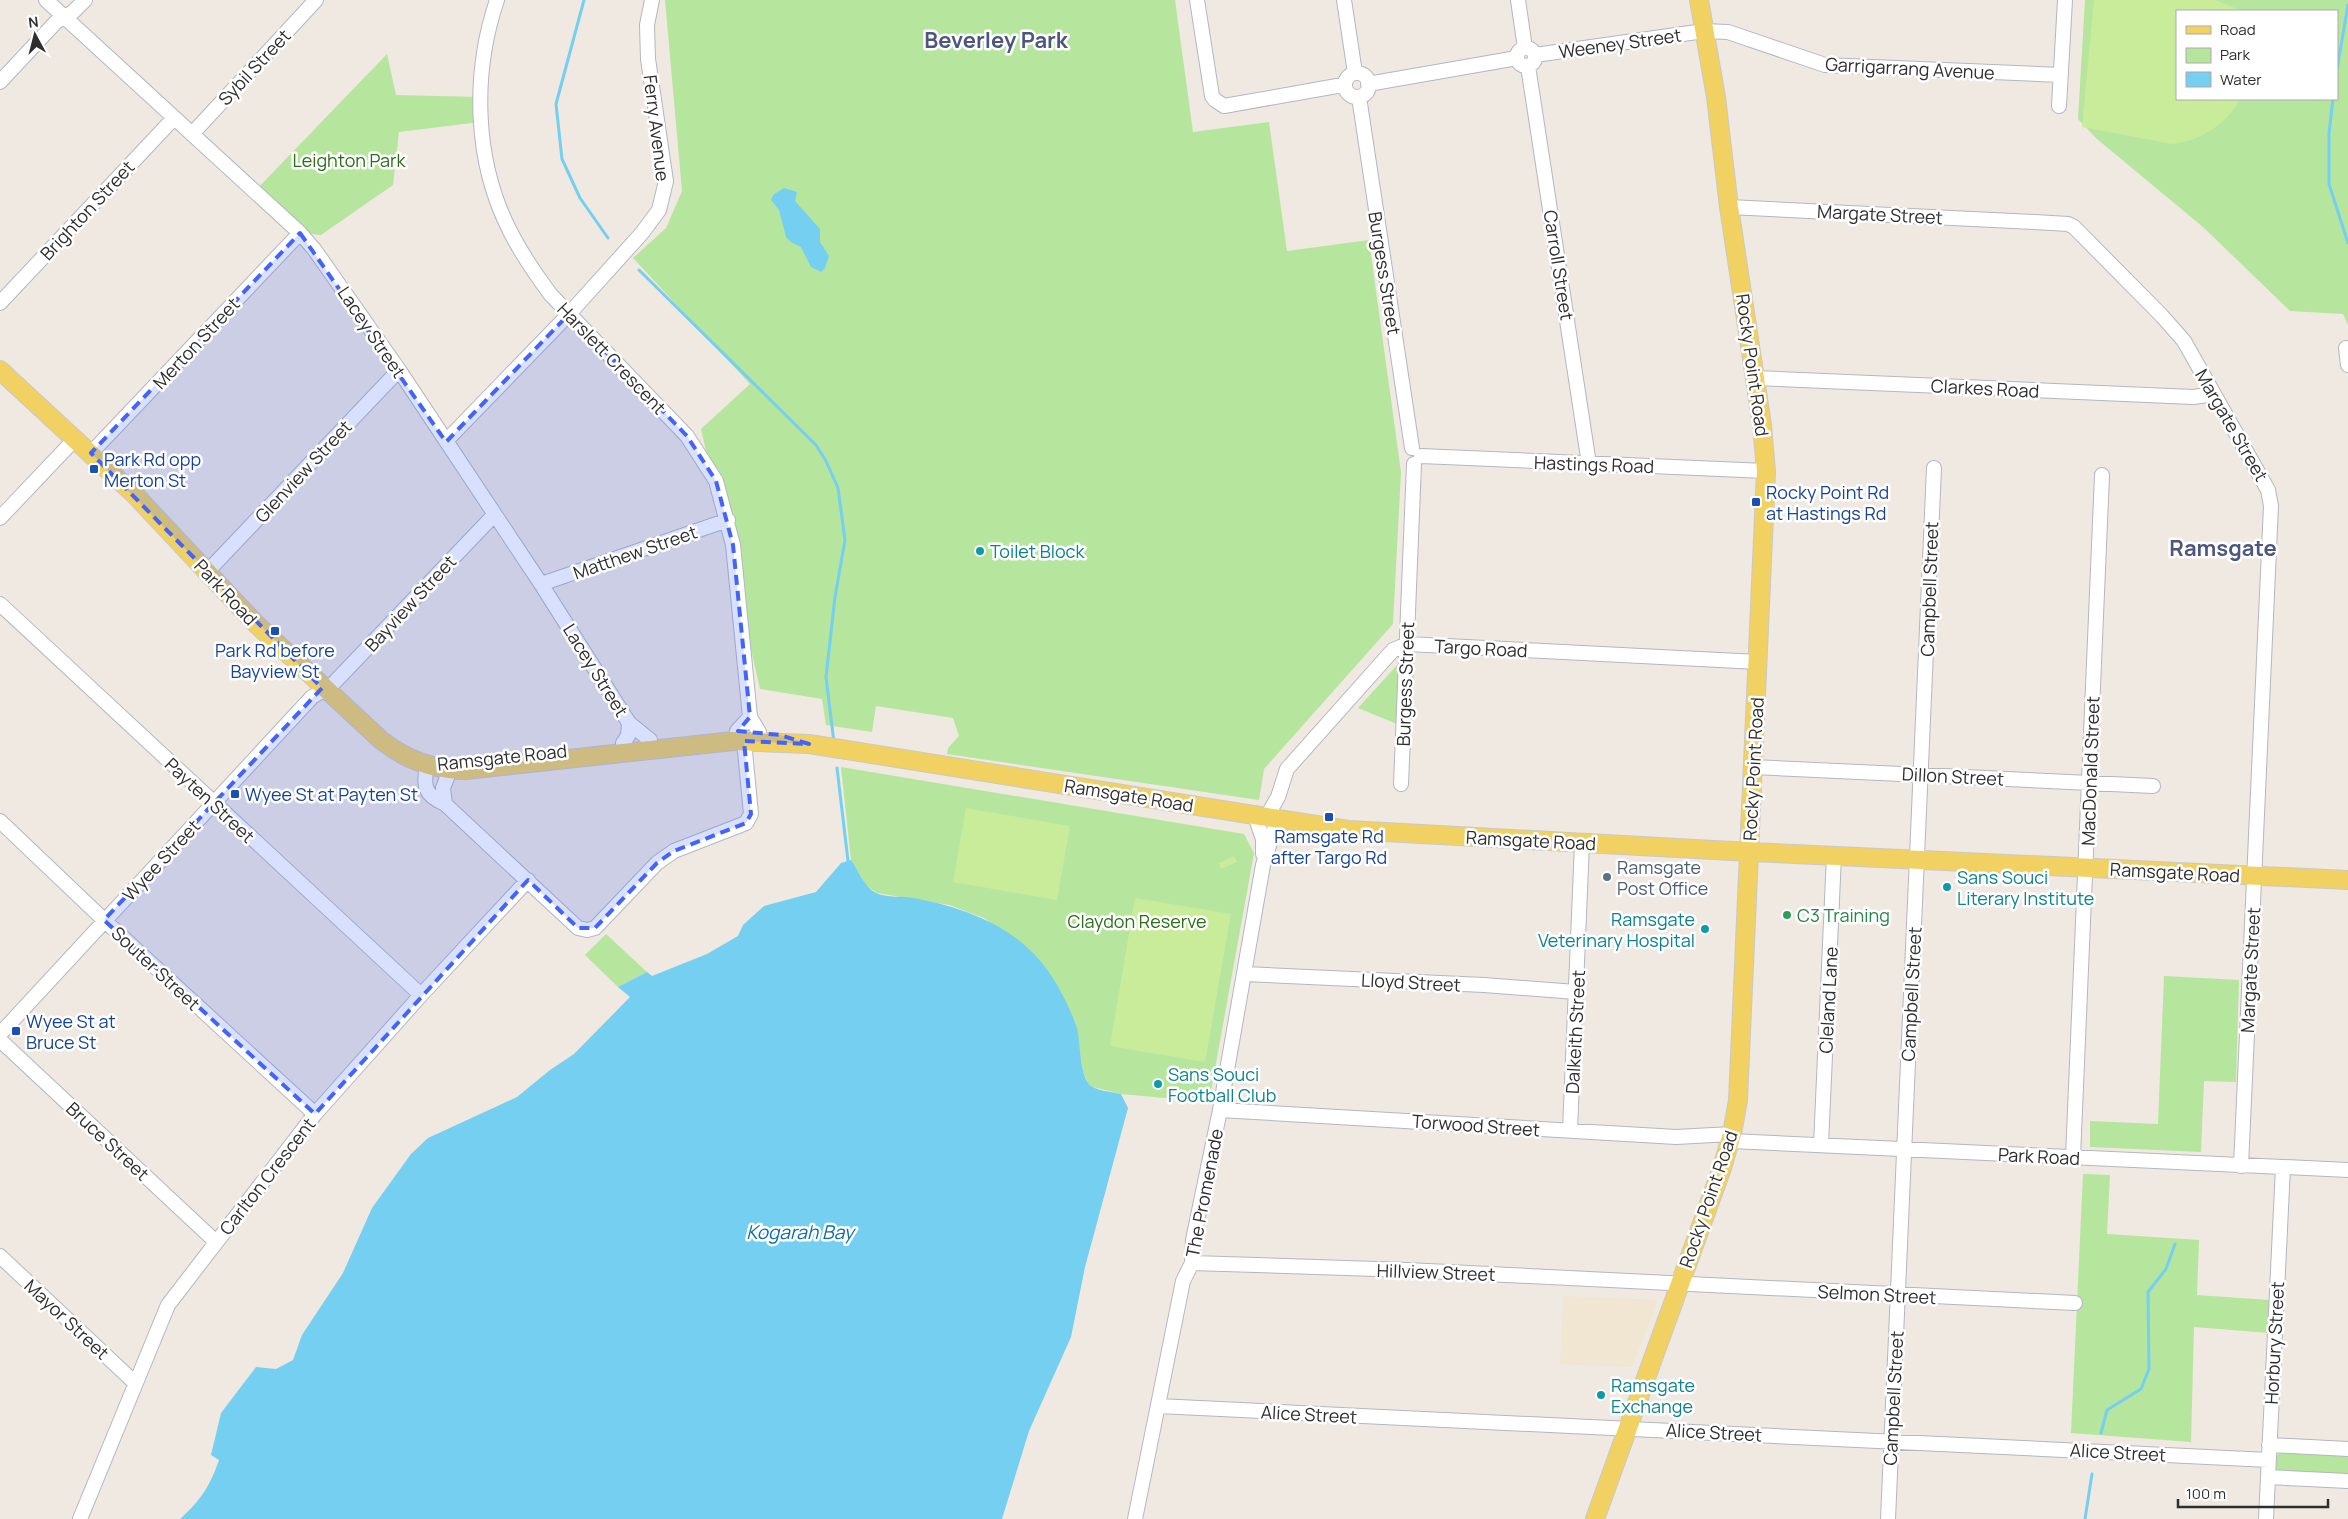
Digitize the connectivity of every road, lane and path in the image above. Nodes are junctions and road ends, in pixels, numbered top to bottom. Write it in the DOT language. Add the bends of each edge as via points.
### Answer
graph roads {
  1 [pos="46,0"];
  2 [pos="85,0"];
  3 [pos="316,0"];
  4 [pos="497,0"];
  5 [pos="652,0"];
  6 [pos="1197,0"];
  7 [pos="1344,0"];
  8 [pos="1518,0"];
  9 [pos="1699,0"];
  10 [pos="2065,0"];
  11 [pos="65,18"];
  12 [pos="1704,31"];
  13 [pos="1526,57"];
  14 [pos="1355,73"];
  15 [pos="2061,75"];
  16 [pos="0,82"];
  17 [pos="1368,84"];
  18 [pos="1345,87"];
  19 [pos="1359,97"];
  20 [pos="2059,106"];
  21 [pos="174,118"];
  22 [pos="192,134"];
  23 [pos="1729,207"];
  24 [pos="300,233"];
  25 [pos="0,303"];
  26 [pos="569,314"];
  27 [pos="2346,348"];
  28 [pos="2348,365"];
  29 [pos="0,370"];
  30 [pos="398,370"];
  31 [pos="1755,378"];
  32 [pos="2214,394"];
  33 [pos="75,439"];
  34 [pos="446,441"];
  35 [pos="91,453"];
  36 [pos="1416,456"];
  37 [pos="1588,464"];
  38 [pos="1934,468"];
  39 [pos="1766,472"];
  40 [pos="2102,475"];
  41 [pos="494,514"];
  42 [pos="0,518"];
  43 [pos="728,520"];
  44 [pos="206,572"];
  45 [pos="541,584"];
  46 [pos="0,604"];
  47 [pos="1407,644"];
  48 [pos="1758,662"];
  49 [pos="325,690"];
  50 [pos="629,723"];
  51 [pos="755,725"];
  52 [pos="741,736"];
  53 [pos="650,740"];
  54 [pos="623,743"];
  55 [pos="825,747"];
  56 [pos="427,765"];
  57 [pos="1753,767"];
  58 [pos="450,770"];
  59 [pos="1922,775"];
  60 [pos="2090,783"];
  61 [pos="1401,784"];
  62 [pos="2153,786"];
  63 [pos="214,802"];
  64 [pos="445,804"];
  65 [pos="1271,819"];
  66 [pos="0,821"];
  67 [pos="1582,843"];
  68 [pos="1749,852"];
  69 [pos="1834,855"];
  70 [pos="1918,859"];
  71 [pos="1263,865"];
  72 [pos="2086,867"];
  73 [pos="2254,875"];
  74 [pos="528,880"];
  75 [pos="2348,880"];
  76 [pos="104,920"];
  77 [pos="1245,974"];
  78 [pos="1576,992"];
  79 [pos="421,995"];
  80 [pos="0,1034"];
  81 [pos="0,1040"];
  82 [pos="1220,1110"];
  83 [pos="315,1114"];
  84 [pos="1570,1130"];
  85 [pos="1731,1137"];
  86 [pos="1821,1145"];
  87 [pos="1904,1149"];
  88 [pos="2073,1157"];
  89 [pos="2241,1166"];
  90 [pos="2283,1167"];
  91 [pos="2348,1170"];
  92 [pos="216,1242"];
  93 [pos="0,1256"];
  94 [pos="1192,1263"];
  95 [pos="1679,1285"];
  96 [pos="1899,1295"];
  97 [pos="2075,1304"];
  98 [pos="134,1382"];
  99 [pos="1158,1406"];
  100 [pos="1627,1428"];
  101 [pos="1891,1440"];
  102 [pos="2269,1445"];
  103 [pos="2348,1449"];
  104 [pos="2269,1460"];
  105 [pos="2268,1477"];
  106 [pos="2348,1481"];
  107 [pos="80,1519"];
  108 [pos="1135,1519"];
  109 [pos="1595,1519"];
  110 [pos="1888,1519"];
  111 [pos="2266,1519"];
  1 -- 11 [label="street, Lacey Street"];
  2 -- 11 [label="street"];
  3 -- 22 [label="street, Sybil Street"];
  4 -- 26 [label="street, Harslett Crescent" via="487,38 480,97 480,122 487,161 499,206 510,230 536,274"];
  5 -- 26 [label="street, Ferry Avenue" via="647,40 666,168 664,196 651,222"];
  6 -- 18 [label="street" via="1211,87 1215,100 1224,106"];
  7 -- 14 [label="street"];
  8 -- 13 [label="street, Carroll Street"];
  9 -- 12 [label="main road, Rocky Point Road"];
  10 -- 15 [label="street"];
  11 -- 16 [label="street" via="56,22"];
  11 -- 21 [label="street, Lacey Street"];
  12 -- 13 [label="street, Weeney Street"];
  12 -- 15 [label="street, Garrigarrang Avenue" via="1728,32 1825,65"];
  12 -- 23 [label="main road, Rocky Point Road" via="1716,97"];
  13 -- 17 [label="street, Weeney Street"];
  13 -- 37 [label="street, Carroll Street"];
  14 -- 17 [label="street" via="1365,77"];
  14 -- 18 [label="street" via="1346,80"];
  15 -- 20 [label="street"];
  17 -- 19 [label="street" via="1367,91"];
  18 -- 19 [label="street" via="1348,94"];
  19 -- 36 [label="street, Burgess Street"];
  21 -- 22 [label="street, Lacey Street"];
  21 -- 25 [label="street, Brighton Street"];
  22 -- 24 [label="street, Lacey Street"];
  23 -- 31 [label="main road, Rocky Point Road"];
  23 -- 32 [label="street, Margate Street" via="2068,224 2080,232 2174,328"];
  24 -- 30 [label="street, Lacey Street"];
  24 -- 35 [label="street, Merton Street"];
  26 -- 34 [label="street, Ferry Avenue"];
  26 -- 43 [label="street, Harslett Crescent" via="687,436 716,481"];
  27 -- 28 [label="street"];
  29 -- 33 [label="main road, Park Road"];
  30 -- 34 [label="street, Lacey Street"];
  30 -- 44 [label="street, Glenview Street"];
  31 -- 32 [label="street, Clarkes Road" via="2193,397"];
  31 -- 39 [label="main road, Rocky Point Road"];
  32 -- 73 [label="street, Margate Street" via="2268,490 2271,506"];
  33 -- 35 [label="main road, Park Road"];
  33 -- 42 [label="street"];
  34 -- 41 [label="street, Lacey Street"];
  35 -- 44 [label="main road, Park Road"];
  36 -- 37 [label="street, Hastings Road"];
  36 -- 47 [label="street, Burgess Street"];
  37 -- 39 [label="street, Hastings Road"];
  38 -- 59 [label="street, Campbell Street"];
  39 -- 48 [label="main road, Rocky Point Road"];
  40 -- 60 [label="street, MacDonald Street"];
  41 -- 45 [label="street, Lacey Street"];
  41 -- 49 [label="street, Bayview Street"];
  43 -- 45 [label="street, Matthew Street"];
  43 -- 51 [label="street, Harslett Crescent"];
  44 -- 49 [label="main road, Park Road"];
  45 -- 50 [label="street, Lacey Street"];
  46 -- 63 [label="street, Payten Street"];
  47 -- 48 [label="street, Targo Road"];
  47 -- 61 [label="street, Burgess Street"];
  47 -- 65 [label="street" via="1393,650 1287,769 1278,797 1280,808"];
  48 -- 57 [label="main road, Rocky Point Road"];
  49 -- 56 [label="main road, Park Road" via="394,751"];
  49 -- 63 [label="street, Wyee Street" via="312,697"];
  50 -- 53 [label="street, Lacey Street"];
  50 -- 54 [label="street, Lacey Street" via="628,736"];
  51 -- 52 [label="main road, Ramsgate Road"];
  51 -- 55 [label="main road, Ramsgate Road"];
  52 -- 53 [label="main road, Ramsgate Road"];
  52 -- 55 [label="main road, Ramsgate Road"];
  52 -- 58 [label="main road, Ramsgate Road"];
  52 -- 74 [label="street" via="751,814 746,822 674,851 656,863 595,928 578,928"];
  53 -- 54 [label="main road, Ramsgate Road"];
  54 -- 56 [label="main road, Ramsgate Road"];
  55 -- 65 [label="main road, Ramsgate Road"];
  56 -- 58 [label="main road, Ramsgate Road"];
  56 -- 64 [label="street" via="424,784 433,798"];
  57 -- 59 [label="street, Dillon Street"];
  57 -- 68 [label="main road, Rocky Point Road"];
  58 -- 64 [label="street" via="443,788"];
  59 -- 60 [label="street, Dillon Street"];
  59 -- 70 [label="street, Campbell Street"];
  60 -- 62 [label="street, Dillon Street"];
  60 -- 72 [label="street, MacDonald Street"];
  63 -- 76 [label="street, Wyee Street"];
  63 -- 79 [label="street, Payten Street"];
  64 -- 74 [label="street"];
  65 -- 67 [label="main road, Ramsgate Road" via="1381,832"];
  65 -- 71 [label="street, The Promenade"];
  65 -- 71 [label="street, The Promenade" via="1263,840"];
  66 -- 76 [label="street, Souter Street"];
  67 -- 68 [label="main road, Ramsgate Road"];
  67 -- 78 [label="street, Dalkeith Street"];
  68 -- 69 [label="main road, Ramsgate Road"];
  68 -- 85 [label="main road, Rocky Point Road" via="1738,1100"];
  69 -- 70 [label="main road, Ramsgate Road"];
  69 -- 86 [label="street, Cleland Lane"];
  70 -- 72 [label="main road, Ramsgate Road"];
  70 -- 87 [label="street, Campbell Street"];
  71 -- 77 [label="street, The Promenade"];
  72 -- 73 [label="main road, Ramsgate Road"];
  72 -- 88 [label="street, MacDonald Street"];
  73 -- 75 [label="main road, Ramsgate Road"];
  73 -- 89 [label="street, Margate Street"];
  74 -- 79 [label="street, Carlton Crescent"];
  76 -- 80 [label="street, Wyee Street"];
  76 -- 83 [label="street, Souter Street"];
  77 -- 78 [label="street, Lloyd Street"];
  77 -- 82 [label="street, The Promenade"];
  78 -- 84 [label="street, Dalkeith Street"];
  79 -- 83 [label="street, Carlton Crescent"];
  81 -- 92 [label="street, Bruce Street"];
  82 -- 84 [label="street, Torwood Street"];
  82 -- 94 [label="street, The Promenade" via="1193,1240"];
  83 -- 92 [label="street, Carlton Crescent"];
  84 -- 85 [label="street, Torwood Street"];
  85 -- 86 [label="street, Park Road"];
  85 -- 95 [label="main road, Rocky Point Road"];
  86 -- 87 [label="street, Park Road"];
  87 -- 88 [label="street, Park Road"];
  87 -- 96 [label="street, Campbell Street"];
  88 -- 89 [label="street, Park Road"];
  89 -- 90 [label="street, Park Road"];
  90 -- 91 [label="street, Park Road"];
  90 -- 102 [label="street, Horbury Street"];
  92 -- 98 [label="street, Carlton Crescent" via="168,1305"];
  93 -- 98 [label="street, Mayor Street"];
  94 -- 95 [label="street, Hillview Street" via="1407,1270"];
  94 -- 99 [label="street, The Promenade" via="1183,1281"];
  95 -- 96 [label="street, Selmon Street"];
  95 -- 100 [label="main road, Rocky Point Road"];
  96 -- 97 [label="street, Selmon Street"];
  96 -- 101 [label="street, Campbell Street"];
  98 -- 107 [label="street, Carlton Crescent"];
  99 -- 100 [label="street, Alice Street"];
  99 -- 108 [label="street, The Promenade"];
  100 -- 101 [label="street, Alice Street"];
  100 -- 109 [label="main road, Rocky Point Road"];
  101 -- 104 [label="street, Alice Street"];
  101 -- 110 [label="street, Campbell Street"];
  102 -- 103 [label="street"];
  102 -- 104 [label="street, Horbury Street"];
  104 -- 105 [label="street, Horbury Street"];
  105 -- 106 [label="street"];
  105 -- 111 [label="street, Horbury Street"];
}
